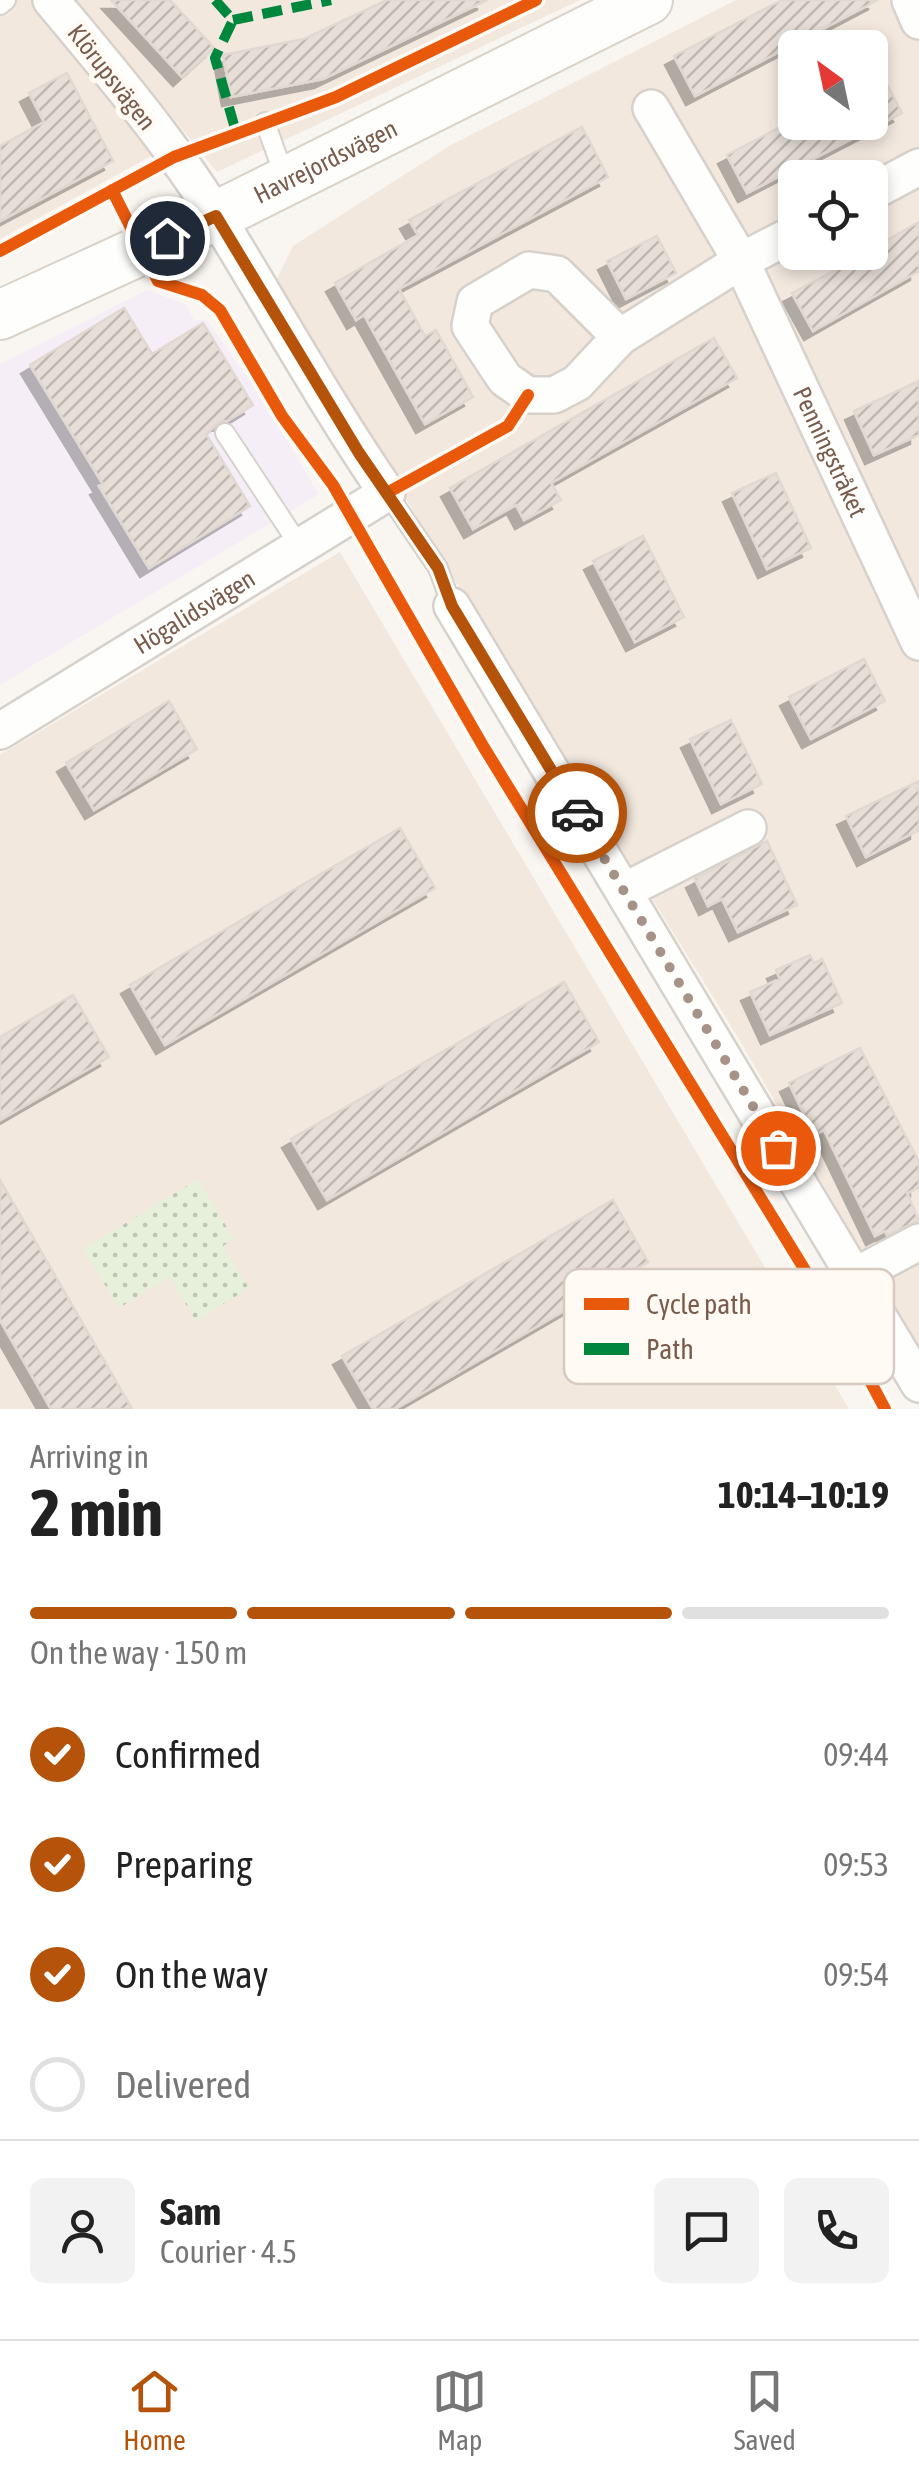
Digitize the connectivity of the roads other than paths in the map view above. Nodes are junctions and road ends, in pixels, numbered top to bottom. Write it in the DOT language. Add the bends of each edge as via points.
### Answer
graph roads {
  1 [pos="6,0"];
  2 [pos="910,0"];
  3 [pos="53,1"];
  4 [pos="0,5"];
  5 [pos="620,6"];
  6 [pos="919,21"];
  7 [pos="651,108"];
  8 [pos="264,122"];
  9 [pos="919,168"];
  10 [pos="286,182"];
  11 [pos="888,184"];
  12 [pos="216,216"];
  13 [pos="778,242"];
  14 [pos="741,261"];
  15 [pos="0,315"];
  16 [pos="620,337"];
  17 [pos="225,433"];
  18 [pos="387,493"];
  19 [pos="298,545"];
  20 [pos="452,606"];
  21 [pos="919,642"];
  22 [pos="0,731"];
  23 [pos="748,828"];
  24 [pos="624,891"];
  25 [pos="919,1242"];
  26 [pos="851,1269"];
  27 [pos="868,1269"];
  28 [pos="894,1342"];
  29 [pos="919,1384"];
  1 -- 4 [label="lane"];
  2 -- 6 [label="street"];
  3 -- 12 [label="street, Klörupsvägen"];
  5 -- 10 [label="street, Havrejordsvägen"];
  7 -- 14 [label="street, Penningstråket"];
  8 -- 10 [label="lane"];
  9 -- 11 [label="street"];
  10 -- 12 [label="street, Havrejordsvägen"];
  12 -- 15 [label="street, Havrejordsvägen"];
  12 -- 18 [label="street, Klörupsvägen"];
  13 -- 14 [label="street"];
  14 -- 16 [label="street"];
  14 -- 21 [label="street, Penningstråket"];
  17 -- 19 [label="lane"];
  18 -- 19 [label="street, Högalidsvägen"];
  18 -- 20 [label="lane, Klörupsvägen" via="438,568"];
  19 -- 22 [label="street, Högalidsvägen"];
  20 -- 24 [label="street, Klörupsvägen"];
  23 -- 24 [label="street"];
  24 -- 26 [label="street, Klörupsvägen"];
  25 -- 27 [label="street"];
  28 -- 29 [label="street, Klörupsvägen"];
}
